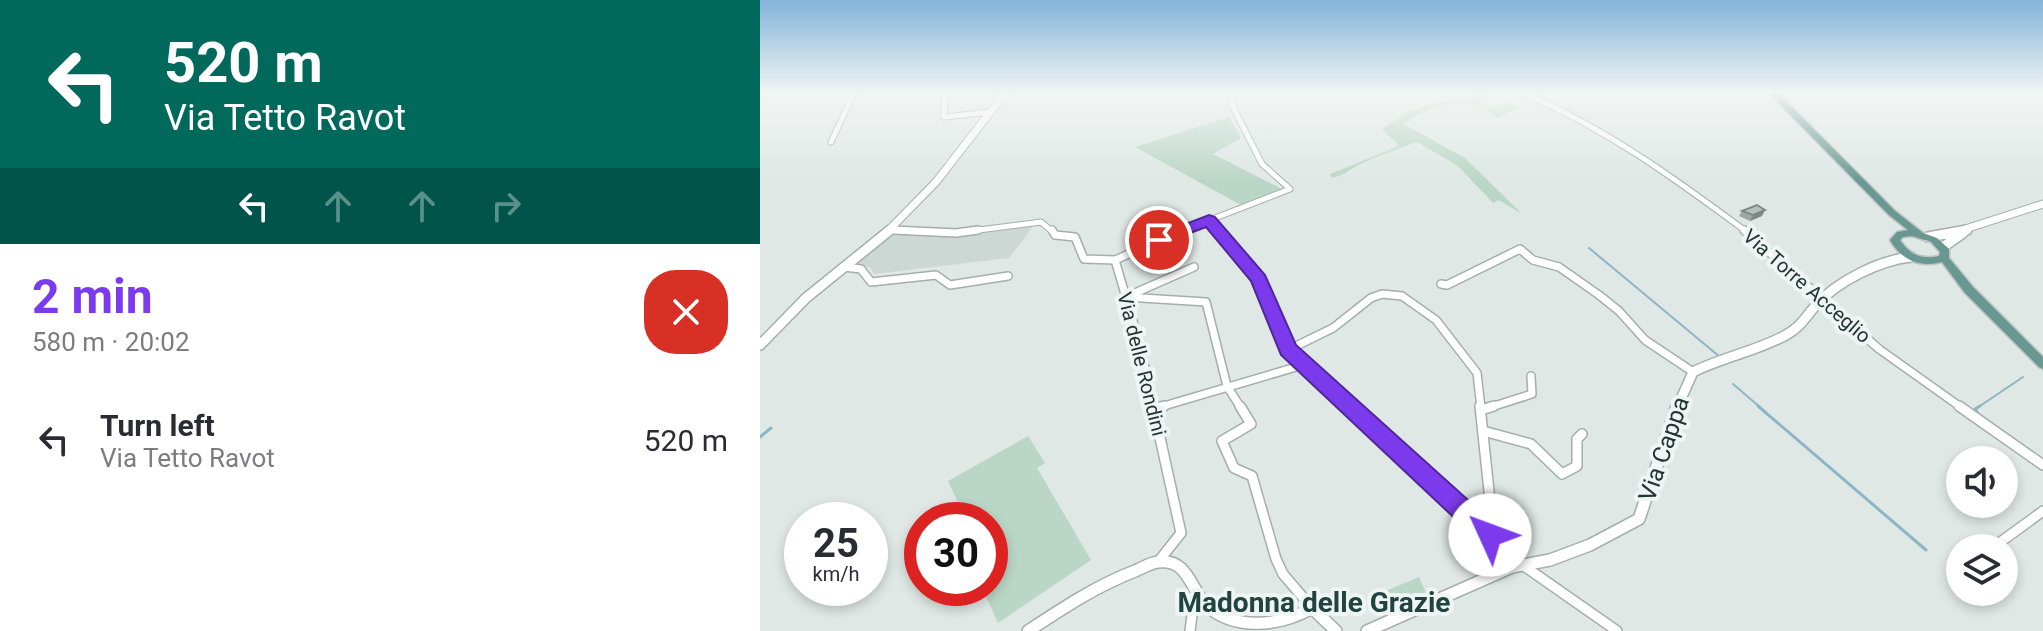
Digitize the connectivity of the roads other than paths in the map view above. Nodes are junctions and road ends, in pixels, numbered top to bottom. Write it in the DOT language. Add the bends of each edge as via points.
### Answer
graph roads {
  1 [pos="840,122"];
  2 [pos="983,122"];
  3 [pos="1241,122"];
  4 [pos="1587,122"];
  5 [pos="1802,122"];
  6 [pos="831,142"];
  7 [pos="2043,204"];
  8 [pos="1892,213"];
  9 [pos="1209,220"];
  10 [pos="890,230"];
  11 [pos="1968,230"];
  12 [pos="1900,234"];
  13 [pos="1924,235"];
  14 [pos="1943,253"];
  15 [pos="1896,254"];
  16 [pos="1115,260"];
  17 [pos="1929,262"];
  18 [pos="844,267"];
  19 [pos="1194,267"];
  20 [pos="1008,276"];
  21 [pos="1441,284"];
  22 [pos="1969,290"];
  23 [pos="1126,297"];
  24 [pos="1824,299"];
  25 [pos="760,345"];
  26 [pos="1288,350"];
  27 [pos="2043,364"];
  28 [pos="1303,365"];
  29 [pos="1693,372"];
  30 [pos="1531,376"];
  31 [pos="1227,386"];
  32 [pos="1153,409"];
  33 [pos="1481,410"];
  34 [pos="1483,431"];
  35 [pos="1582,434"];
  36 [pos="2043,465"];
  37 [pos="1491,509"];
  38 [pos="2043,511"];
  39 [pos="1471,517"];
  40 [pos="2011,534"];
  41 [pos="1494,538"];
  42 [pos="1158,562"];
  43 [pos="1524,566"];
  44 [pos="1199,595"];
  45 [pos="1312,608"];
  46 [pos="1028,631"];
  47 [pos="1190,631"];
  48 [pos="1336,631"];
  49 [pos="1367,631"];
  50 [pos="1617,631"];
  1 -- 6 [label="street"];
  2 -- 10 [label="street"];
  3 -- 9 [label="street" via="1262,164 1290,189"];
  4 -- 24 [label="street, Via Torre Acceglio" via="1648,159 1759,241"];
  5 -- 8 [label="main road"];
  7 -- 11 [label="street"];
  8 -- 12 [label="main road"];
  8 -- 13 [label="main road"];
  9 -- 16 [label="street"];
  9 -- 26 [label="street" via="1259,279"];
  10 -- 16 [label="street" via="956,233 1041,222 1055,235 1075,237 1084,259"];
  10 -- 18 [label="street"];
  11 -- 13 [label="street"];
  11 -- 14 [label="street"];
  12 -- 13 [label="main road"];
  12 -- 15 [label="main road"];
  13 -- 14 [label="main road"];
  14 -- 17 [label="main road"];
  14 -- 22 [label="main road"];
  15 -- 17 [label="main road"];
  15 -- 24 [label="street, Via Cappa"];
  16 -- 23 [label="street, Via delle Rondini"];
  17 -- 22 [label="main road"];
  18 -- 20 [label="street" via="861,269 871,282 936,275 950,285"];
  18 -- 25 [label="street" via="792,308"];
  19 -- 23 [label="street"];
  21 -- 29 [label="street, Via Cappa" via="1520,249 1533,260 1559,267 1599,295 1645,340"];
  22 -- 27 [label="main road"];
  23 -- 31 [label="street" via="1206,302"];
  23 -- 32 [label="street, Via delle Rondini"];
  24 -- 29 [label="street, Via Cappa" via="1800,326"];
  24 -- 36 [label="street, Via Torre Acceglio" via="1879,349"];
  26 -- 28 [label="street"];
  26 -- 33 [label="street" via="1333,328 1376,295 1398,295 1436,320 1468,358 1477,373"];
  28 -- 31 [label="street"];
  28 -- 39 [label="street"];
  29 -- 43 [label="street, Via Cappa" via="1639,519 1590,545"];
  30 -- 33 [label="street" via="1532,394"];
  31 -- 32 [label="street"];
  31 -- 45 [label="street" via="1251,424 1222,441 1234,468 1252,476 1276,559"];
  32 -- 42 [label="street, Via delle Rondini" via="1181,533"];
  33 -- 34 [label="street"];
  34 -- 35 [label="street" via="1531,444 1562,474 1577,466 1577,439"];
  34 -- 37 [label="street"];
  37 -- 39 [label="street"];
  37 -- 41 [label="street"];
  38 -- 40 [label="street"];
  39 -- 41 [label="street"];
  41 -- 43 [label="street"];
  42 -- 44 [label="street" via="1184,568"];
  42 -- 46 [label="street" via="1099,585"];
  43 -- 49 [label="street, Via Cappa"];
  43 -- 50 [label="street"];
  44 -- 45 [label="street" via="1222,616 1254,629 1277,627"];
  44 -- 47 [label="street"];
  45 -- 48 [label="street"];
}
